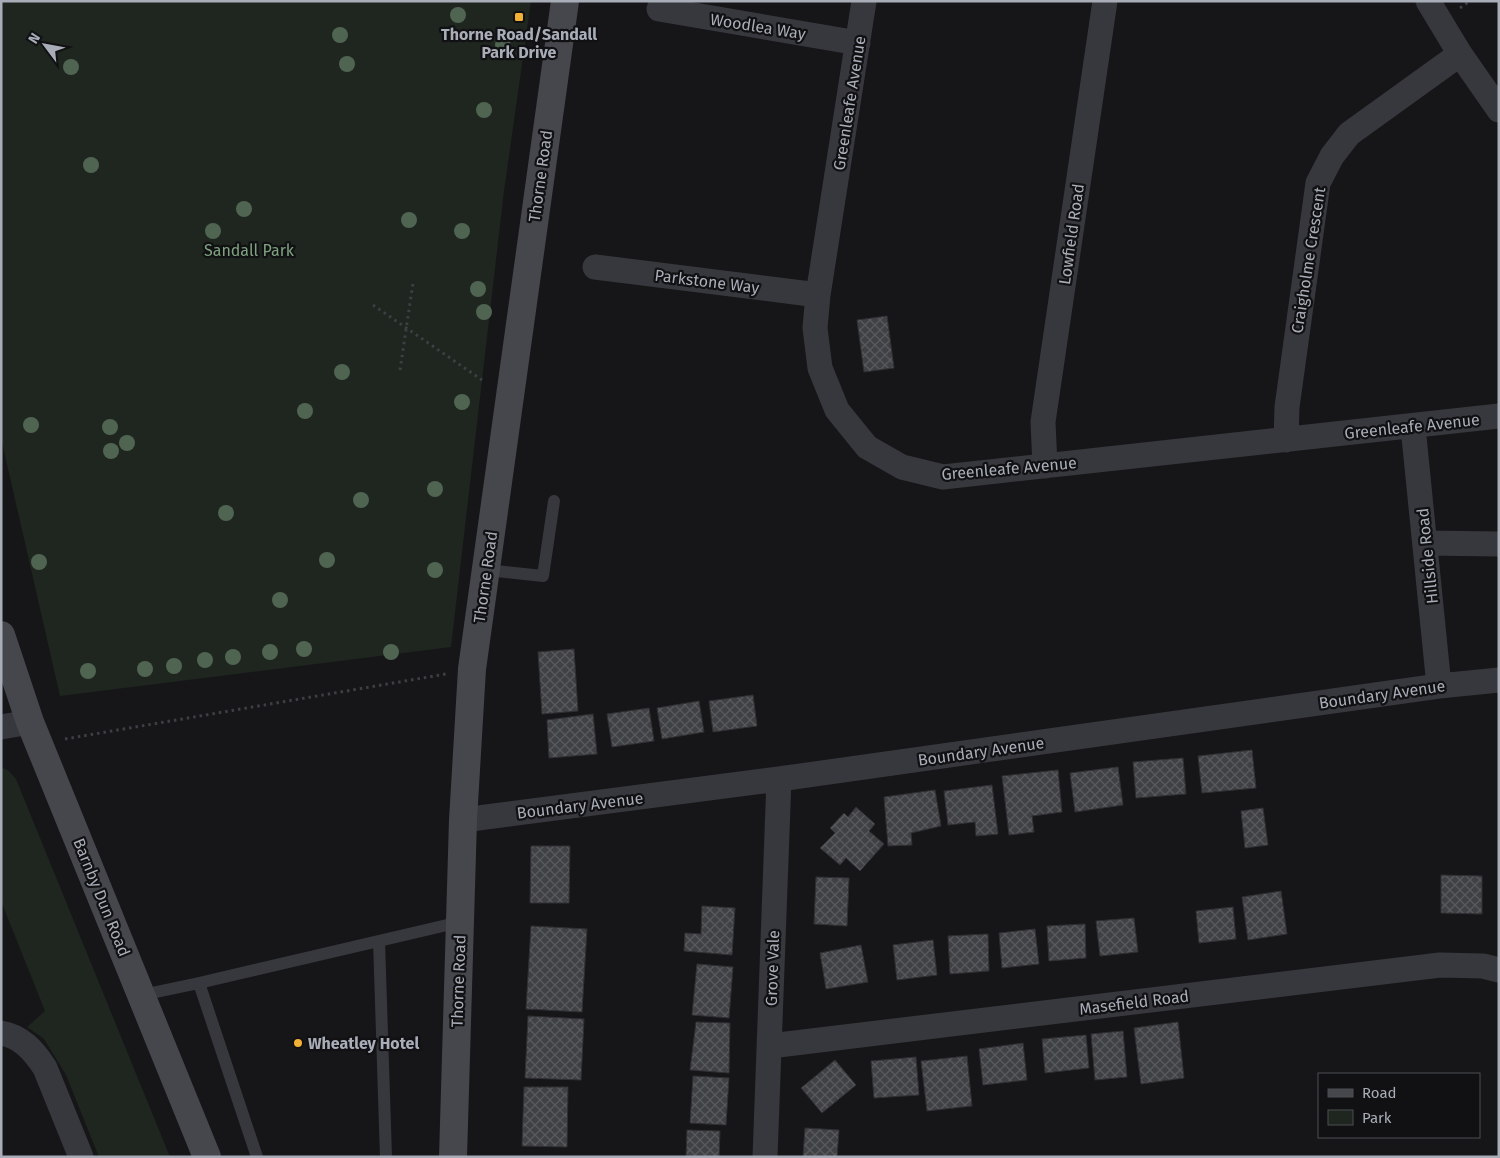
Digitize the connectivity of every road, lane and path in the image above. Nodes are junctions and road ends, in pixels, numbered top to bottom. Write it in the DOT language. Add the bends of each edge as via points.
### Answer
graph roads {
  1 [pos="565,1"];
  2 [pos="864,1"];
  3 [pos="1105,1"];
  4 [pos="1428,1"];
  5 [pos="659,10"];
  6 [pos="858,43"];
  7 [pos="1460,54"];
  8 [pos="1499,110"];
  9 [pos="595,267"];
  10 [pos="413,283"];
  11 [pos="818,295"];
  12 [pos="374,305"];
  13 [pos="406,327"];
  14 [pos="400,370"];
  15 [pos="482,380"];
  16 [pos="1499,416"];
  17 [pos="1413,427"];
  18 [pos="1286,440"];
  19 [pos="1045,466"];
  20 [pos="554,501"];
  21 [pos="1426,543"];
  22 [pos="1499,544"];
  23 [pos="486,570"];
  24 [pos="1,634"];
  25 [pos="472,670"];
  26 [pos="1499,680"];
  27 [pos="1439,686"];
  28 [pos="1,727"];
  29 [pos="35,733"];
  30 [pos="779,779"];
  31 [pos="463,820"];
  32 [pos="460,922"];
  33 [pos="379,941"];
  34 [pos="1499,970"];
  35 [pos="199,983"];
  36 [pos="142,995"];
  37 [pos="5,1033"];
  38 [pos="770,1046"];
  39 [pos="81,1157"];
  40 [pos="207,1157"];
  41 [pos="257,1157"];
  42 [pos="386,1157"];
  43 [pos="453,1157"];
  44 [pos="765,1157"];
  1 -- 23 [label="street, Thorne Road"];
  2 -- 6 [label="street, Greenleafe Avenue"];
  3 -- 19 [label="street, Lowfield Road" via="1044,422"];
  4 -- 7 [label="street"];
  5 -- 6 [label="street, Woodlea Way"];
  6 -- 11 [label="street, Greenleafe Avenue"];
  7 -- 8 [label="street"];
  7 -- 18 [label="street, Craigholme Crescent" via="1349,134 1332,156 1318,183 1287,407"];
  9 -- 11 [label="street, Parkstone Way"];
  10 -- 13 [label="path"];
  11 -- 19 [label="street, Greenleafe Avenue" via="815,328 820,368 837,410 867,447 902,467 943,477"];
  12 -- 13 [label="path"];
  13 -- 14 [label="path"];
  13 -- 15 [label="path"];
  16 -- 17 [label="street, Greenleafe Avenue"];
  17 -- 18 [label="street, Greenleafe Avenue"];
  17 -- 21 [label="street, Hillside Road"];
  18 -- 19 [label="street, Greenleafe Avenue"];
  20 -- 23 [label="lane" via="543,576"];
  21 -- 22 [label="street"];
  21 -- 27 [label="street, Hillside Road"];
  23 -- 25 [label="street, Thorne Road"];
  24 -- 29 [label="street, Barnby Dun Road"];
  25 -- 29 [label="path"];
  25 -- 31 [label="street, Thorne Road"];
  26 -- 27 [label="street, Boundary Avenue"];
  27 -- 30 [label="street, Boundary Avenue"];
  28 -- 29 [label="street"];
  29 -- 36 [label="street, Barnby Dun Road"];
  30 -- 31 [label="street, Boundary Avenue"];
  30 -- 38 [label="street, Grove Vale"];
  31 -- 32 [label="street, Thorne Road"];
  32 -- 33 [label="lane"];
  32 -- 43 [label="street, Thorne Road"];
  33 -- 35 [label="lane"];
  33 -- 42 [label="lane"];
  34 -- 38 [label="street, Masefield Road" via="1483,966 1440,965"];
  35 -- 36 [label="lane"];
  35 -- 41 [label="lane"];
  36 -- 40 [label="street, Barnby Dun Road"];
  37 -- 39 [label="street" via="23,1042 44,1068"];
  38 -- 44 [label="street, Grove Vale"];
}
